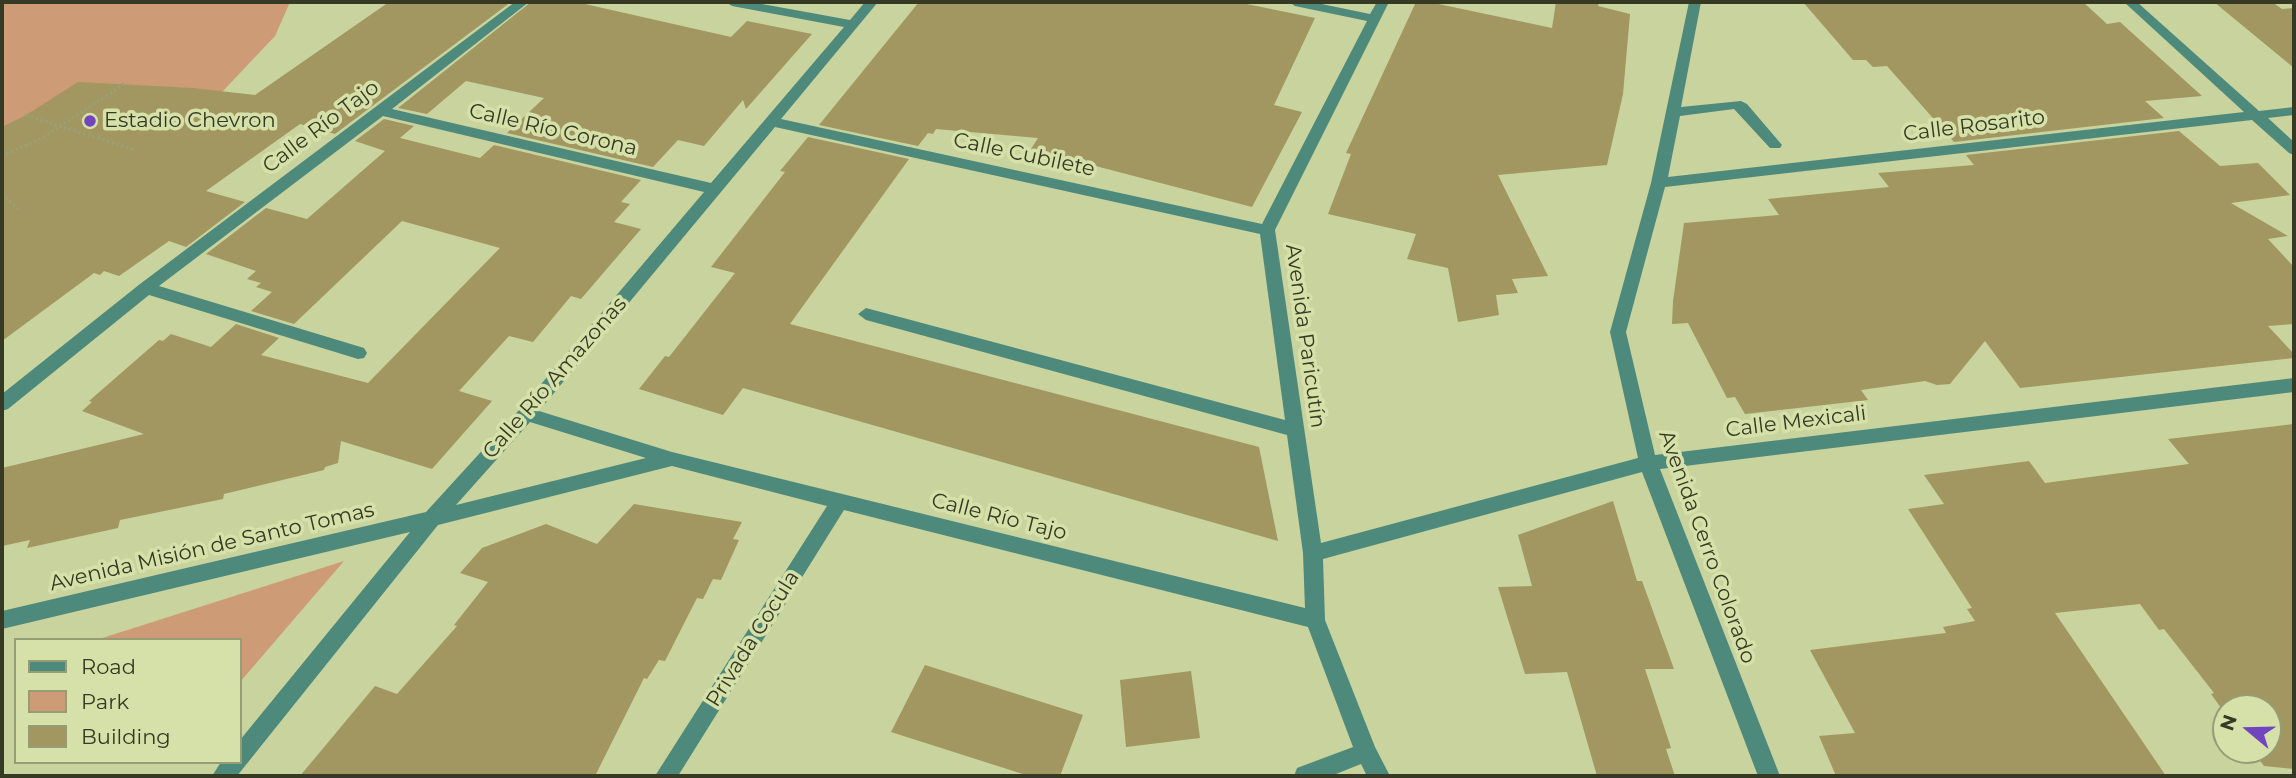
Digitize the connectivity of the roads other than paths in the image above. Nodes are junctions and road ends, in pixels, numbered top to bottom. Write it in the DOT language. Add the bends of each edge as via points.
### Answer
graph roads {
  1 [pos="523,2"];
  2 [pos="732,2"];
  3 [pos="872,2"];
  4 [pos="1295,2"];
  5 [pos="1383,2"];
  6 [pos="1695,2"];
  7 [pos="2130,2"];
  8 [pos="1375,19"];
  9 [pos="854,25"];
  10 [pos="382,111"];
  11 [pos="2294,111"];
  12 [pos="1673,112"];
  13 [pos="2255,114"];
  14 [pos="772,122"];
  15 [pos="1775,145"];
  16 [pos="2294,150"];
  17 [pos="1658,183"];
  18 [pos="714,189"];
  19 [pos="1266,230"];
  20 [pos="146,288"];
  21 [pos="866,314"];
  22 [pos="358,352"];
  23 [pos="2294,385"];
  24 [pos="2,404"];
  25 [pos="526,414"];
  26 [pos="1295,430"];
  27 [pos="672,459"];
  28 [pos="1648,463"];
  29 [pos="840,501"];
  30 [pos="432,519"];
  31 [pos="1313,553"];
  32 [pos="2,620"];
  33 [pos="1315,620"];
  34 [pos="1366,752"];
  35 [pos="242,754"];
  36 [pos="666,776"];
  37 [pos="1305,776"];
  38 [pos="1379,776"];
  39 [pos="1769,776"];
  1 -- 10 [label="street, Calle Río Tajo"];
  2 -- 9 [label="street"];
  3 -- 9 [label="street, Calle Río Amazonas"];
  4 -- 8 [label="street"];
  5 -- 8 [label="street, Avenida Paricutín"];
  6 -- 12 [label="street, Avenida Cerro Colorado"];
  7 -- 13 [label="street"];
  8 -- 19 [label="street, Avenida Paricutín"];
  9 -- 14 [label="street, Calle Río Amazonas"];
  10 -- 18 [label="street, Calle Río Corona"];
  10 -- 20 [label="street, Calle Río Tajo"];
  11 -- 13 [label="street, Calle Rosarito"];
  12 -- 15 [label="street" via="1736,104"];
  12 -- 17 [label="street, Avenida Cerro Colorado"];
  13 -- 16 [label="street"];
  13 -- 17 [label="street, Calle Rosarito"];
  14 -- 18 [label="street, Calle Río Amazonas"];
  14 -- 19 [label="street, Calle Cubilete"];
  17 -- 28 [label="street, Avenida Cerro Colorado" via="1618,332"];
  18 -- 25 [label="street, Calle Río Amazonas"];
  19 -- 26 [label="street, Avenida Paricutín"];
  20 -- 22 [label="street"];
  20 -- 24 [label="street, Calle Río Tajo"];
  21 -- 26 [label="street"];
  23 -- 28 [label="street, Calle Mexicali"];
  25 -- 27 [label="street, Calle Río Tajo"];
  25 -- 30 [label="street, Calle Río Amazonas"];
  26 -- 31 [label="street, Avenida Paricutín"];
  27 -- 29 [label="street, Calle Río Tajo"];
  27 -- 30 [label="street, Calle Río Tajo"];
  28 -- 31 [label="street, Calle Mexicali"];
  28 -- 39 [label="street, Avenida Cerro Colorado"];
  29 -- 33 [label="street, Calle Río Tajo"];
  29 -- 36 [label="street, Privada Cocula"];
  30 -- 32 [label="street, Avenida Misión de Santo Tomas"];
  30 -- 35 [label="street, Calle Río Amazonas"];
  31 -- 33 [label="street, Avenida Paricutín"];
  33 -- 34 [label="street, Avenida Paricutín"];
  34 -- 37 [label="street"];
  34 -- 38 [label="street, Avenida Paricutín"];
}
